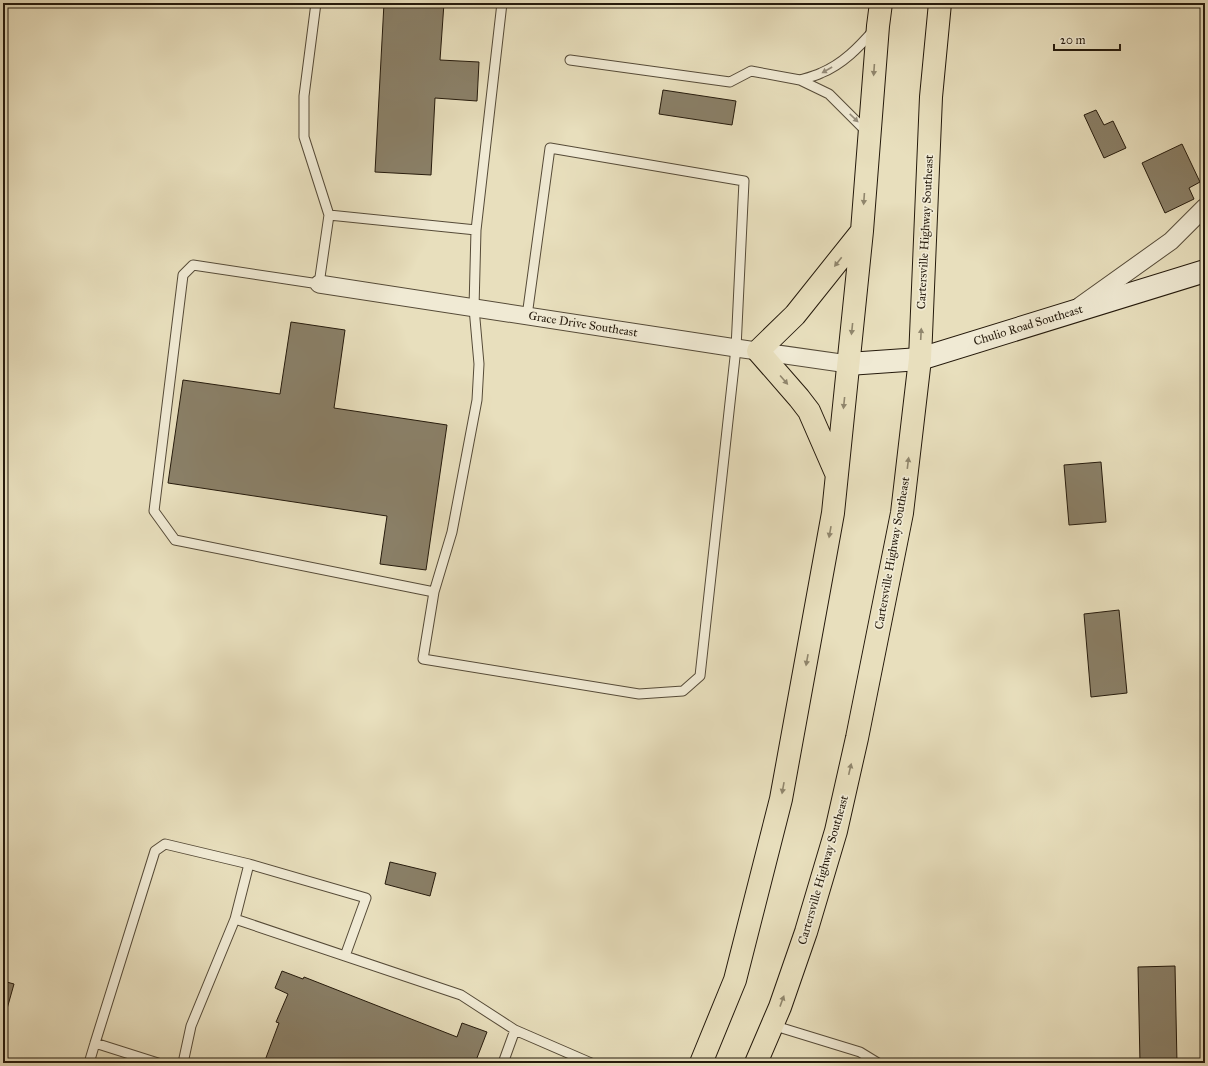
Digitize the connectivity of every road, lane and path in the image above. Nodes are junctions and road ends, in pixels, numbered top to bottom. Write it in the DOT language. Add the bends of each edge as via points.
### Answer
graph roads {
  1 [pos="316,3"];
  2 [pos="502,3"];
  3 [pos="881,3"];
  4 [pos="940,3"];
  5 [pos="878,26"];
  6 [pos="570,60"];
  7 [pos="800,80"];
  8 [pos="869,136"];
  9 [pos="1205,207"];
  10 [pos="329,215"];
  11 [pos="476,230"];
  12 [pos="862,231"];
  13 [pos="1205,271"];
  14 [pos="319,284"];
  15 [pos="474,308"];
  16 [pos="1073,311"];
  17 [pos="527,316"];
  18 [pos="736,348"];
  19 [pos="758,351"];
  20 [pos="920,358"];
  21 [pos="848,364"];
  22 [pos="837,474"];
  23 [pos="434,592"];
  24 [pos="249,864"];
  25 [pos="235,919"];
  26 [pos="345,956"];
  27 [pos="772,1025"];
  28 [pos="515,1030"];
  29 [pos="95,1043"];
  30 [pos="88,1063"];
  31 [pos="158,1063"];
  32 [pos="183,1063"];
  33 [pos="503,1063"];
  34 [pos="591,1063"];
  35 [pos="702,1063"];
  36 [pos="756,1063"];
  37 [pos="878,1063"];
  1 -- 10 [label="lane" via="304,96 304,137"];
  2 -- 11 [label="lane"];
  3 -- 5 [label="highway"];
  20 -- 4 [label="highway, Cartersville Highway Southeast, one-way" via="931,97"];
  5 -- 7 [label="lane, one-way" via="858,48 840,62 821,73"];
  5 -- 8 [label="highway, one-way"];
  6 -- 7 [label="lane" via="730,82 751,71"];
  7 -- 8 [label="lane, one-way" via="829,94"];
  8 -- 12 [label="highway, one-way"];
  9 -- 16 [label="street" via="1171,241"];
  10 -- 11 [label="lane"];
  10 -- 14 [label="lane"];
  11 -- 15 [label="lane"];
  12 -- 19 [label="highway, one-way" via="795,315"];
  12 -- 21 [label="highway, one-way"];
  13 -- 16 [label="street, Chulio Road Southeast"];
  14 -- 15 [label="street, Grace Drive Southeast"];
  14 -- 23 [label="lane" via="193,265 183,275 154,511 175,540"];
  15 -- 17 [label="street, Grace Drive Southeast"];
  15 -- 23 [label="lane" via="479,364 477,400 452,532"];
  16 -- 20 [label="street, Chulio Road Southeast"];
  17 -- 18 [label="street, Grace Drive Southeast"];
  17 -- 18 [label="lane" via="550,148 744,181"];
  18 -- 19 [label="street, Grace Drive Southeast"];
  18 -- 23 [label="lane" via="700,676 683,691 639,694 423,659"];
  19 -- 21 [label="street, Grace Drive Southeast"];
  19 -- 22 [label="highway, one-way" via="809,411"];
  20 -- 21 [label="street, Chulio Road Southeast"];
  27 -- 20 [label="highway, Cartersville Highway Southeast, one-way" via="809,925 836,831 856,746 902,513"];
  21 -- 22 [label="highway, one-way"];
  22 -- 35 [label="highway, one-way" via="833,513 781,799 735,980"];
  24 -- 25 [label="lane"];
  24 -- 26 [label="lane" via="366,898"];
  24 -- 29 [label="lane" via="165,844 155,851"];
  25 -- 26 [label="lane"];
  25 -- 32 [label="lane" via="191,1026"];
  26 -- 28 [label="lane" via="461,995"];
  27 -- 36 [label="highway, Cartersville Highway Southeast"];
  27 -- 37 [label="lane" via="860,1052"];
  28 -- 33 [label="lane"];
  28 -- 34 [label="lane"];
  29 -- 30 [label="lane"];
  29 -- 31 [label="lane"];
}
